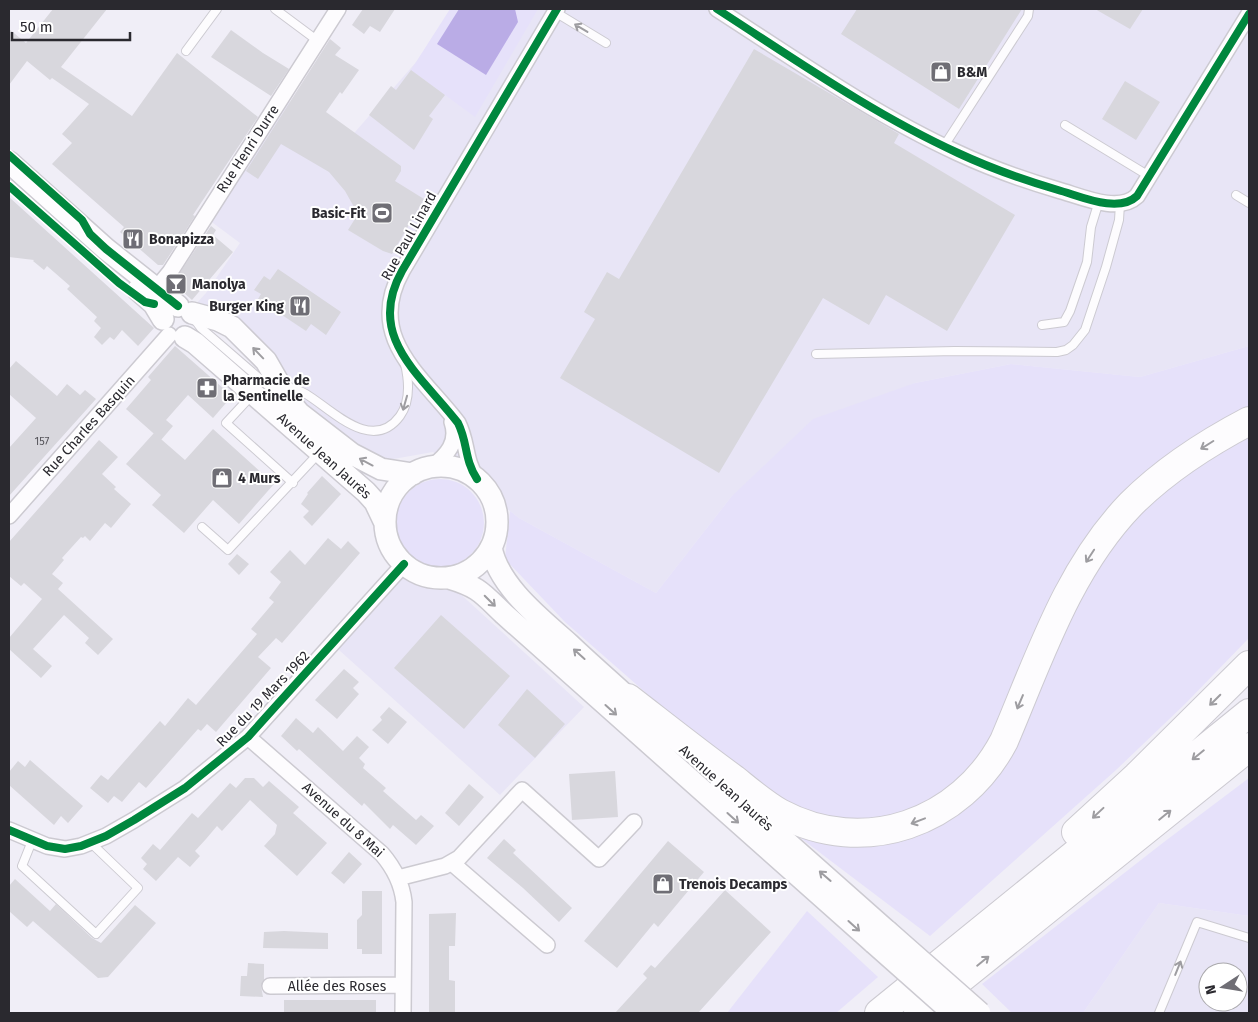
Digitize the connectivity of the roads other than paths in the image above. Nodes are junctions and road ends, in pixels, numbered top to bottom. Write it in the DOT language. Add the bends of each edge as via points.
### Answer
graph roads {
  1 [pos="217,9"];
  2 [pos="275,9"];
  3 [pos="338,9"];
  4 [pos="717,9"];
  5 [pos="1029,9"];
  6 [pos="556,10"];
  7 [pos="1249,14"];
  8 [pos="318,41"];
  9 [pos="606,43"];
  10 [pos="186,51"];
  11 [pos="1065,125"];
  12 [pos="944,146"];
  13 [pos="9,162"];
  14 [pos="1149,176"];
  15 [pos="9,178"];
  16 [pos="1236,194"];
  17 [pos="1099,201"];
  18 [pos="1249,202"];
  19 [pos="1120,204"];
  20 [pos="156,289"];
  21 [pos="180,322"];
  22 [pos="1042,325"];
  23 [pos="816,354"];
  24 [pos="402,355"];
  25 [pos="280,385"];
  26 [pos="253,394"];
  27 [pos="295,408"];
  28 [pos="447,412"];
  29 [pos="1249,420"];
  30 [pos="319,453"];
  31 [pos="422,470"];
  32 [pos="477,479"];
  33 [pos="293,483"];
  34 [pos="9,516"];
  35 [pos="385,523"];
  36 [pos="202,527"];
  37 [pos="491,547"];
  38 [pos="404,564"];
  39 [pos="449,578"];
  40 [pos="1249,665"];
  41 [pos="628,698"];
  42 [pos="1249,713"];
  43 [pos="248,737"];
  44 [pos="1249,747"];
  45 [pos="634,822"];
  46 [pos="9,830"];
  47 [pos="32,841"];
  48 [pos="91,843"];
  49 [pos="452,863"];
  50 [pos="398,878"];
  51 [pos="880,937"];
  52 [pos="1249,938"];
  53 [pos="547,944"];
  54 [pos="929,972"];
  55 [pos="403,985"];
  56 [pos="270,986"];
  57 [pos="403,1013"];
  58 [pos="879,1013"];
  59 [pos="918,1013"];
  60 [pos="953,1013"];
  61 [pos="980,1013"];
  62 [pos="1159,1013"];
  1 -- 10 [label="lane"];
  2 -- 8 [label="lane"];
  3 -- 8 [label="street, Rue Henri Durre"];
  4 -- 12 [label="street" via="873,109"];
  5 -- 12 [label="lane" via="1028,16"];
  9 -- 6 [label="lane, one-way"];
  6 -- 24 [label="street, Rue Paul Linard" via="398,278 392,295 390,320"];
  7 -- 14 [label="street"];
  8 -- 20 [label="street, Rue Henri Durre"];
  11 -- 14 [label="lane"];
  12 -- 17 [label="street" via="1025,180"];
  13 -- 20 [label="main road, Avenue Jean Jaurès"];
  14 -- 19 [label="street" via="1137,196"];
  15 -- 21 [label="main road, Avenue Jean Jaurès" via="99,259 151,300 160,312"];
  16 -- 18 [label="lane"];
  17 -- 19 [label="street"];
  17 -- 22 [label="lane" via="1091,227 1087,262 1070,311 1064,322"];
  19 -- 23 [label="lane" via="1114,239 1085,330 1066,350"];
  20 -- 21 [label="main road, Avenue Jean Jaurès"];
  25 -- 21 [label="main road, Avenue Jean Jaurès, one-way" via="262,357 232,327 218,320"];
  21 -- 26 [label="main road, Avenue Jean Jaurès" via="195,343"];
  21 -- 27 [label="lane, Avenue Jean Jaurès" via="202,328"];
  21 -- 34 [label="street, Rue Charles Basquin"];
  24 -- 25 [label="lane, one-way" via="407,378 406,402 398,418 390,426 380,429 352,426 307,395"];
  24 -- 28 [label="street, Rue Paul Linard"];
  25 -- 27 [label="main road, Avenue Jean Jaurès"];
  26 -- 30 [label="main road, Avenue Jean Jaurès"];
  26 -- 33 [label="lane" via="226,423"];
  31 -- 27 [label="main road, Avenue Jean Jaurès, one-way" via="386,470 364,461 309,422"];
  28 -- 31 [label="street, Rue Paul Linard" via="454,431 453,443 446,454"];
  28 -- 32 [label="street, Rue Paul Linard" via="461,429 467,460"];
  29 -- 41 [label="highway, one-way" via="1166,474 1132,503 1107,532 1066,599 993,761 962,795 924,819 891,829 855,832 827,829 791,818 702,756"];
  30 -- 33 [label="lane"];
  30 -- 35 [label="main road, Avenue Jean Jaurès" via="370,497"];
  31 -- 32 [label="main road" via="444,466 456,468"];
  31 -- 35 [label="main road" via="402,482 394,492"];
  32 -- 37 [label="main road" via="489,494 496,511 497,530"];
  33 -- 36 [label="lane" via="228,550"];
  35 -- 38 [label="main road" via="392,548"];
  37 -- 39 [label="main road" via="474,568"];
  41 -- 37 [label="main road, Avenue Jean Jaurès, one-way" via="528,606 495,563"];
  38 -- 39 [label="main road" via="428,577"];
  38 -- 43 [label="street, Rue du 19 Mars 1962"];
  39 -- 51 [label="main road, Avenue Jean Jaurès, one-way" via="482,593"];
  40 -- 54 [label="highway, one-way" via="1093,817 951,941"];
  51 -- 41 [label="main road, Avenue Jean Jaurès, one-way"];
  42 -- 54 [label="highway, one-way"];
  43 -- 48 [label="street, Rue du 19 Mars 1962" via="178,792"];
  43 -- 50 [label="street, Avenue du 8 Mai" via="382,854"];
  59 -- 44 [label="highway, one-way"];
  45 -- 49 [label="street" via="599,859 522,790"];
  46 -- 47 [label="street, Rue du 19 Mars 1962"];
  47 -- 48 [label="street, Rue du 19 Mars 1962" via="65,849"];
  47 -- 48 [label="lane" via="22,866 96,934 138,888"];
  49 -- 50 [label="street"];
  49 -- 53 [label="street"];
  50 -- 55 [label="street, Avenue du 8 Mai" via="404,902"];
  51 -- 60 [label="main road, Avenue Jean Jaurès, bridge"];
  51 -- 61 [label="main road, Avenue Jean Jaurès, bridge"];
  62 -- 52 [label="lane, one-way" via="1197,922"];
  54 -- 58 [label="highway"];
  55 -- 56 [label="street, Allée des Roses"];
  55 -- 57 [label="street, Avenue du 8 Mai"];
}
